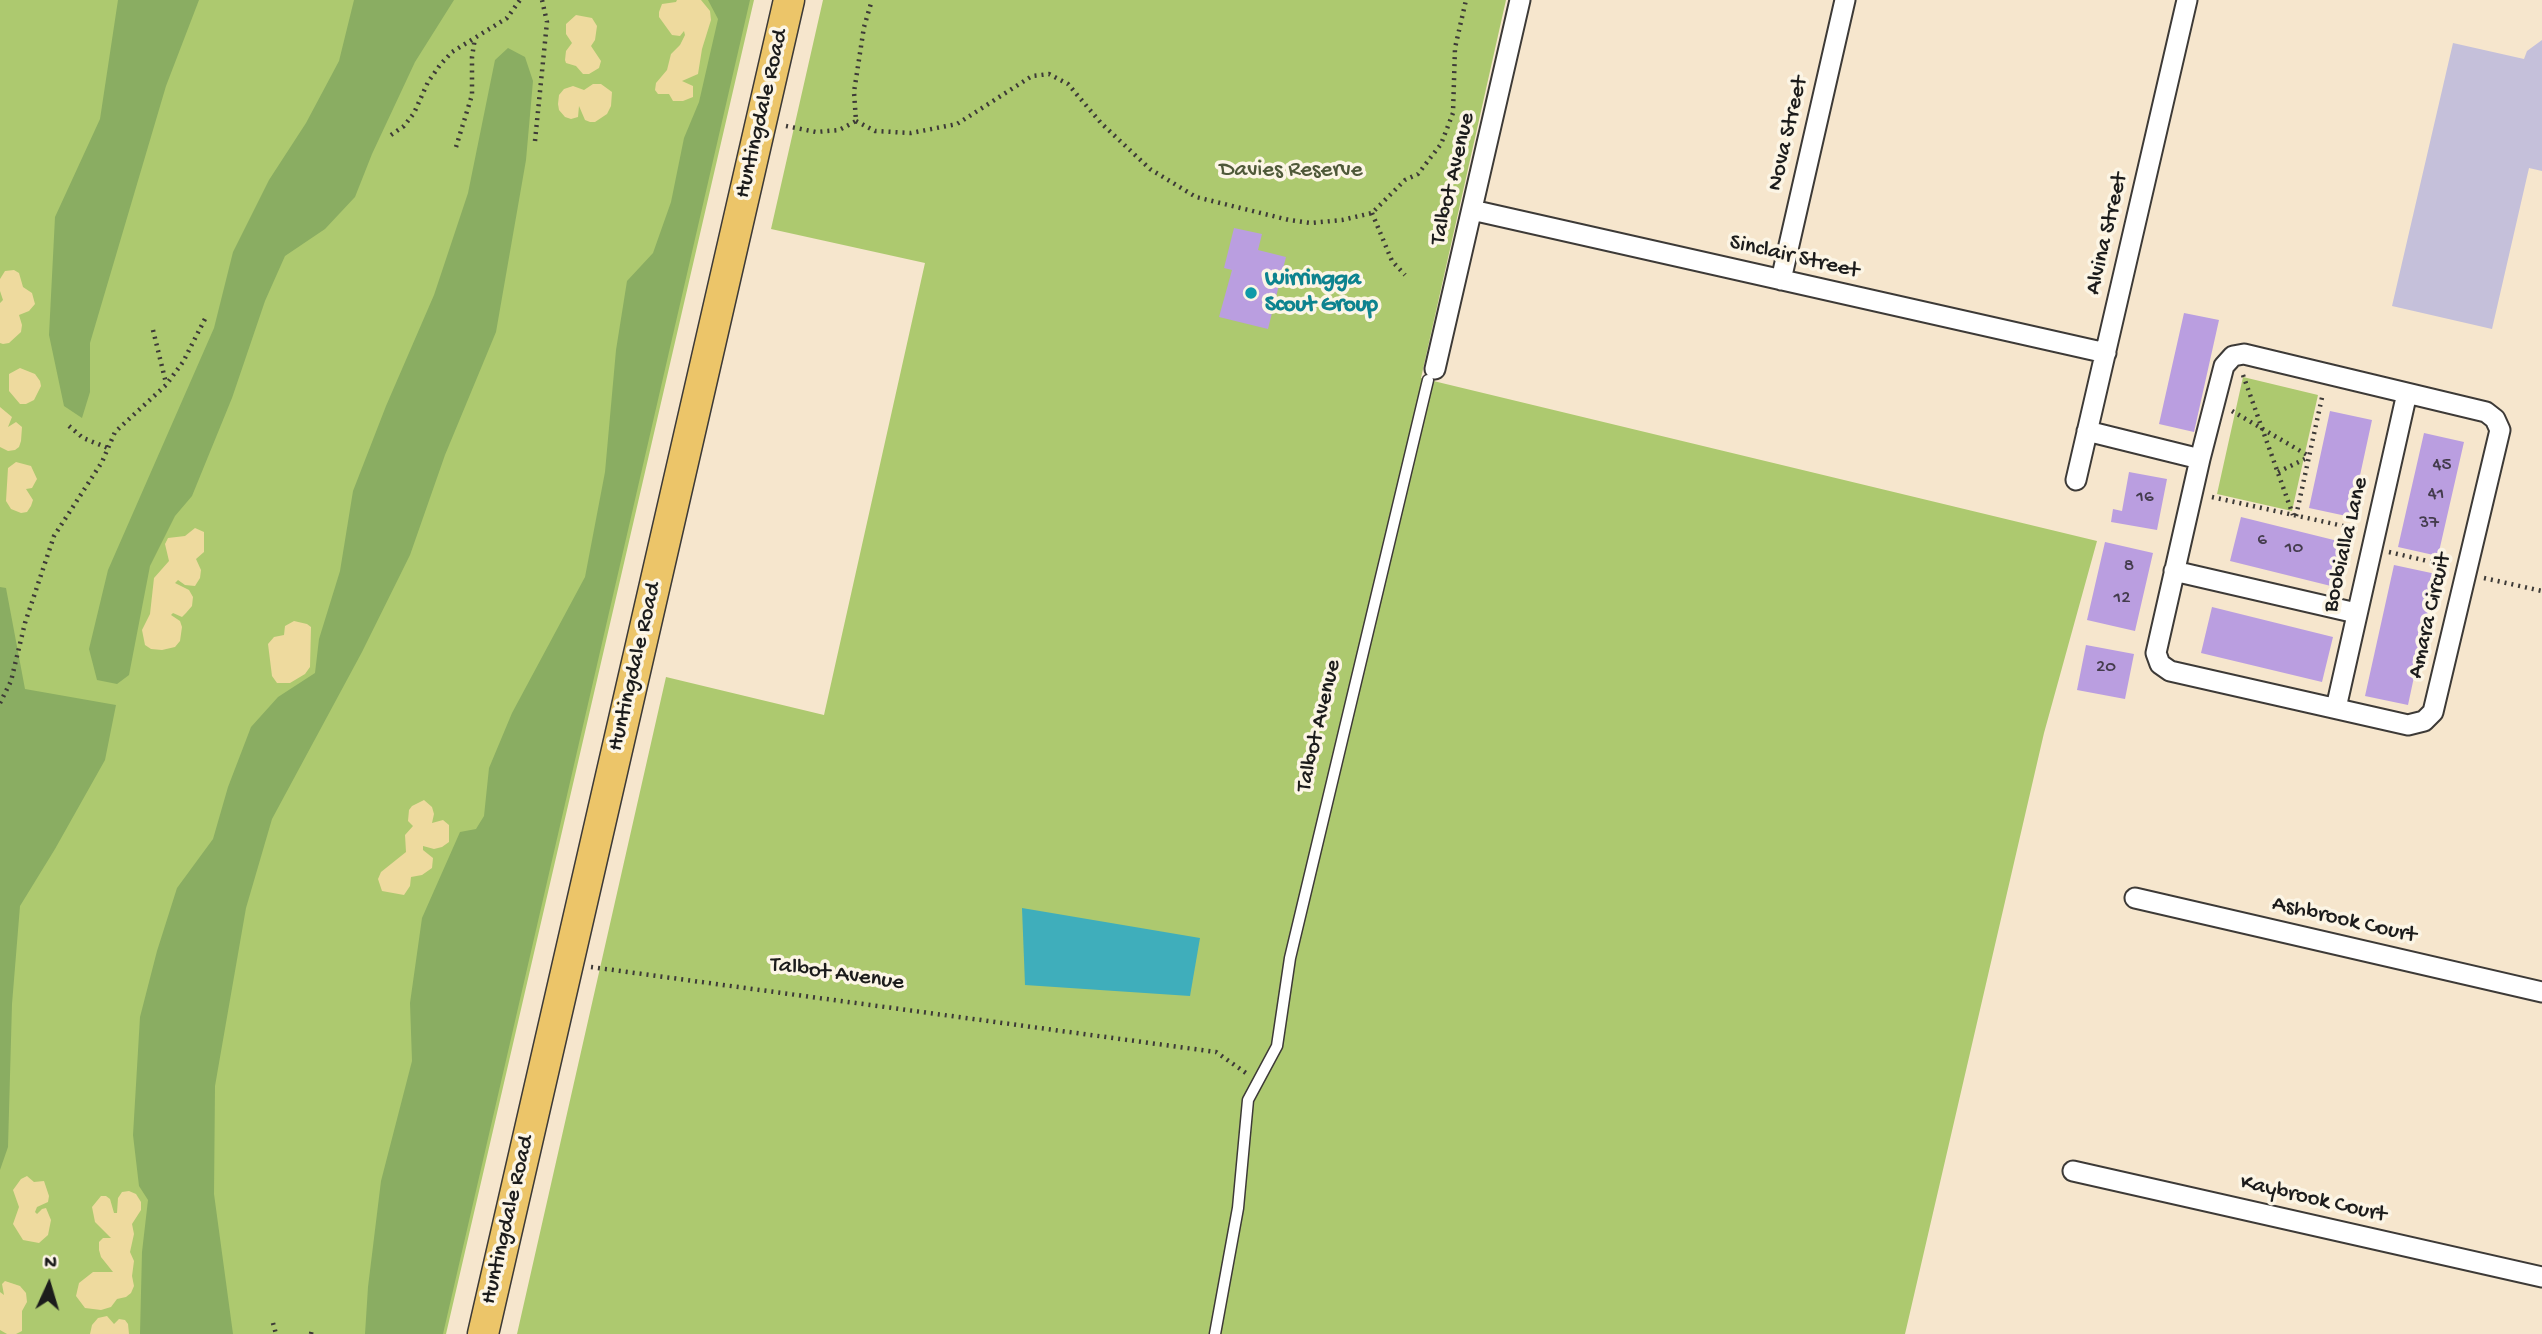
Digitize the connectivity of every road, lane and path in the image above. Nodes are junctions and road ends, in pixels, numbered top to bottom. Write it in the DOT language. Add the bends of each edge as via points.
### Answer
graph roads {
  1 [pos="520,0"];
  2 [pos="542,0"];
  3 [pos="789,0"];
  4 [pos="872,0"];
  5 [pos="1466,0"];
  6 [pos="1520,0"];
  7 [pos="1845,0"];
  8 [pos="2187,0"];
  9 [pos="475,37"];
  10 [pos="762,120"];
  11 [pos="856,121"];
  12 [pos="391,135"];
  13 [pos="535,141"];
  14 [pos="456,147"];
  15 [pos="1472,210"];
  16 [pos="1372,213"];
  17 [pos="1405,275"];
  18 [pos="1781,280"];
  19 [pos="207,315"];
  20 [pos="153,330"];
  21 [pos="2106,352"];
  22 [pos="1432,374"];
  23 [pos="2243,374"];
  24 [pos="2327,374"];
  25 [pos="166,384"];
  26 [pos="2407,393"];
  27 [pos="2232,410"];
  28 [pos="69,426"];
  29 [pos="2262,429"];
  30 [pos="2087,431"];
  31 [pos="108,448"];
  32 [pos="2309,457"];
  33 [pos="2200,459"];
  34 [pos="2278,472"];
  35 [pos="2076,480"];
  36 [pos="2212,496"];
  37 [pos="2295,515"];
  38 [pos="2373,541"];
  39 [pos="2174,571"];
  40 [pos="2466,572"];
  41 [pos="2542,591"];
  42 [pos="2357,613"];
  43 [pos="0,703"];
  44 [pos="2336,708"];
  45 [pos="2135,898"];
  46 [pos="568,964"];
  47 [pos="2542,992"];
  48 [pos="1258,1081"];
  49 [pos="2073,1171"];
  50 [pos="2542,1277"];
  51 [pos="273,1323"];
  52 [pos="276,1334"];
  53 [pos="483,1334"];
  54 [pos="1215,1334"];
  1 -- 9 [label="path" via="507,18"];
  2 -- 13 [label="path" via="547,22"];
  3 -- 10 [label="main road, Huntingdale Road"];
  4 -- 11 [label="path" via="854,92"];
  5 -- 16 [label="path" via="1455,48 1453,113 1441,144 1418,174 1405,180"];
  6 -- 15 [label="street, Talbot Avenue"];
  7 -- 18 [label="street, Nova Street"];
  8 -- 21 [label="street, Alvina Street"];
  9 -- 12 [label="path" via="440,65 414,113"];
  9 -- 14 [label="path" via="472,95"];
  10 -- 11 [label="path" via="816,132 839,130"];
  10 -- 46 [label="main road, Huntingdale Road"];
  11 -- 16 [label="path" via="875,131 911,134 957,124 1032,76 1049,74 1068,84 1150,169 1196,197 1311,223"];
  15 -- 18 [label="street, Sinclair Street"];
  15 -- 22 [label="street, Talbot Avenue"];
  16 -- 17 [label="path" via="1392,261"];
  18 -- 21 [label="street, Sinclair Street"];
  19 -- 25 [label="path"];
  20 -- 25 [label="path"];
  21 -- 30 [label="street, Alvina Street"];
  22 -- 48 [label="lane, Talbot Avenue" via="1290,958 1277,1046"];
  23 -- 29 [label="path"];
  24 -- 26 [label="street, Amara Circuit"];
  24 -- 32 [label="path"];
  24 -- 33 [label="street, Amara Circuit" via="2244,354 2233,356 2224,366"];
  25 -- 31 [label="path" via="115,432"];
  26 -- 38 [label="street, Boobialla Lane"];
  26 -- 40 [label="street, Amara Circuit" via="2486,412 2500,430"];
  27 -- 29 [label="path"];
  28 -- 31 [label="path" via="83,438"];
  29 -- 32 [label="path"];
  29 -- 34 [label="path"];
  30 -- 33 [label="street"];
  30 -- 35 [label="street, Alvina Street"];
  31 -- 43 [label="path" via="54,536 11,681"];
  32 -- 34 [label="path"];
  32 -- 37 [label="path"];
  33 -- 39 [label="street, Amara Circuit"];
  34 -- 37 [label="path"];
  36 -- 37 [label="path"];
  37 -- 38 [label="path"];
  38 -- 40 [label="path"];
  38 -- 42 [label="street, Boobialla Lane"];
  39 -- 42 [label="street"];
  39 -- 44 [label="street, Amara Circuit" via="2156,653 2160,664 2170,671"];
  40 -- 41 [label="path"];
  40 -- 44 [label="street, Amara Circuit" via="2433,712 2424,721 2408,725"];
  42 -- 44 [label="street, Boobialla Lane"];
  45 -- 47 [label="street, Ashbrook Court"];
  46 -- 48 [label="path, Talbot Avenue" via="1216,1052"];
  46 -- 53 [label="main road, Huntingdale Road"];
  48 -- 54 [label="lane, Talbot Avenue" via="1248,1100 1238,1208"];
  49 -- 50 [label="street, Kaybrook Court"];
  51 -- 52 [label="path"];
}
